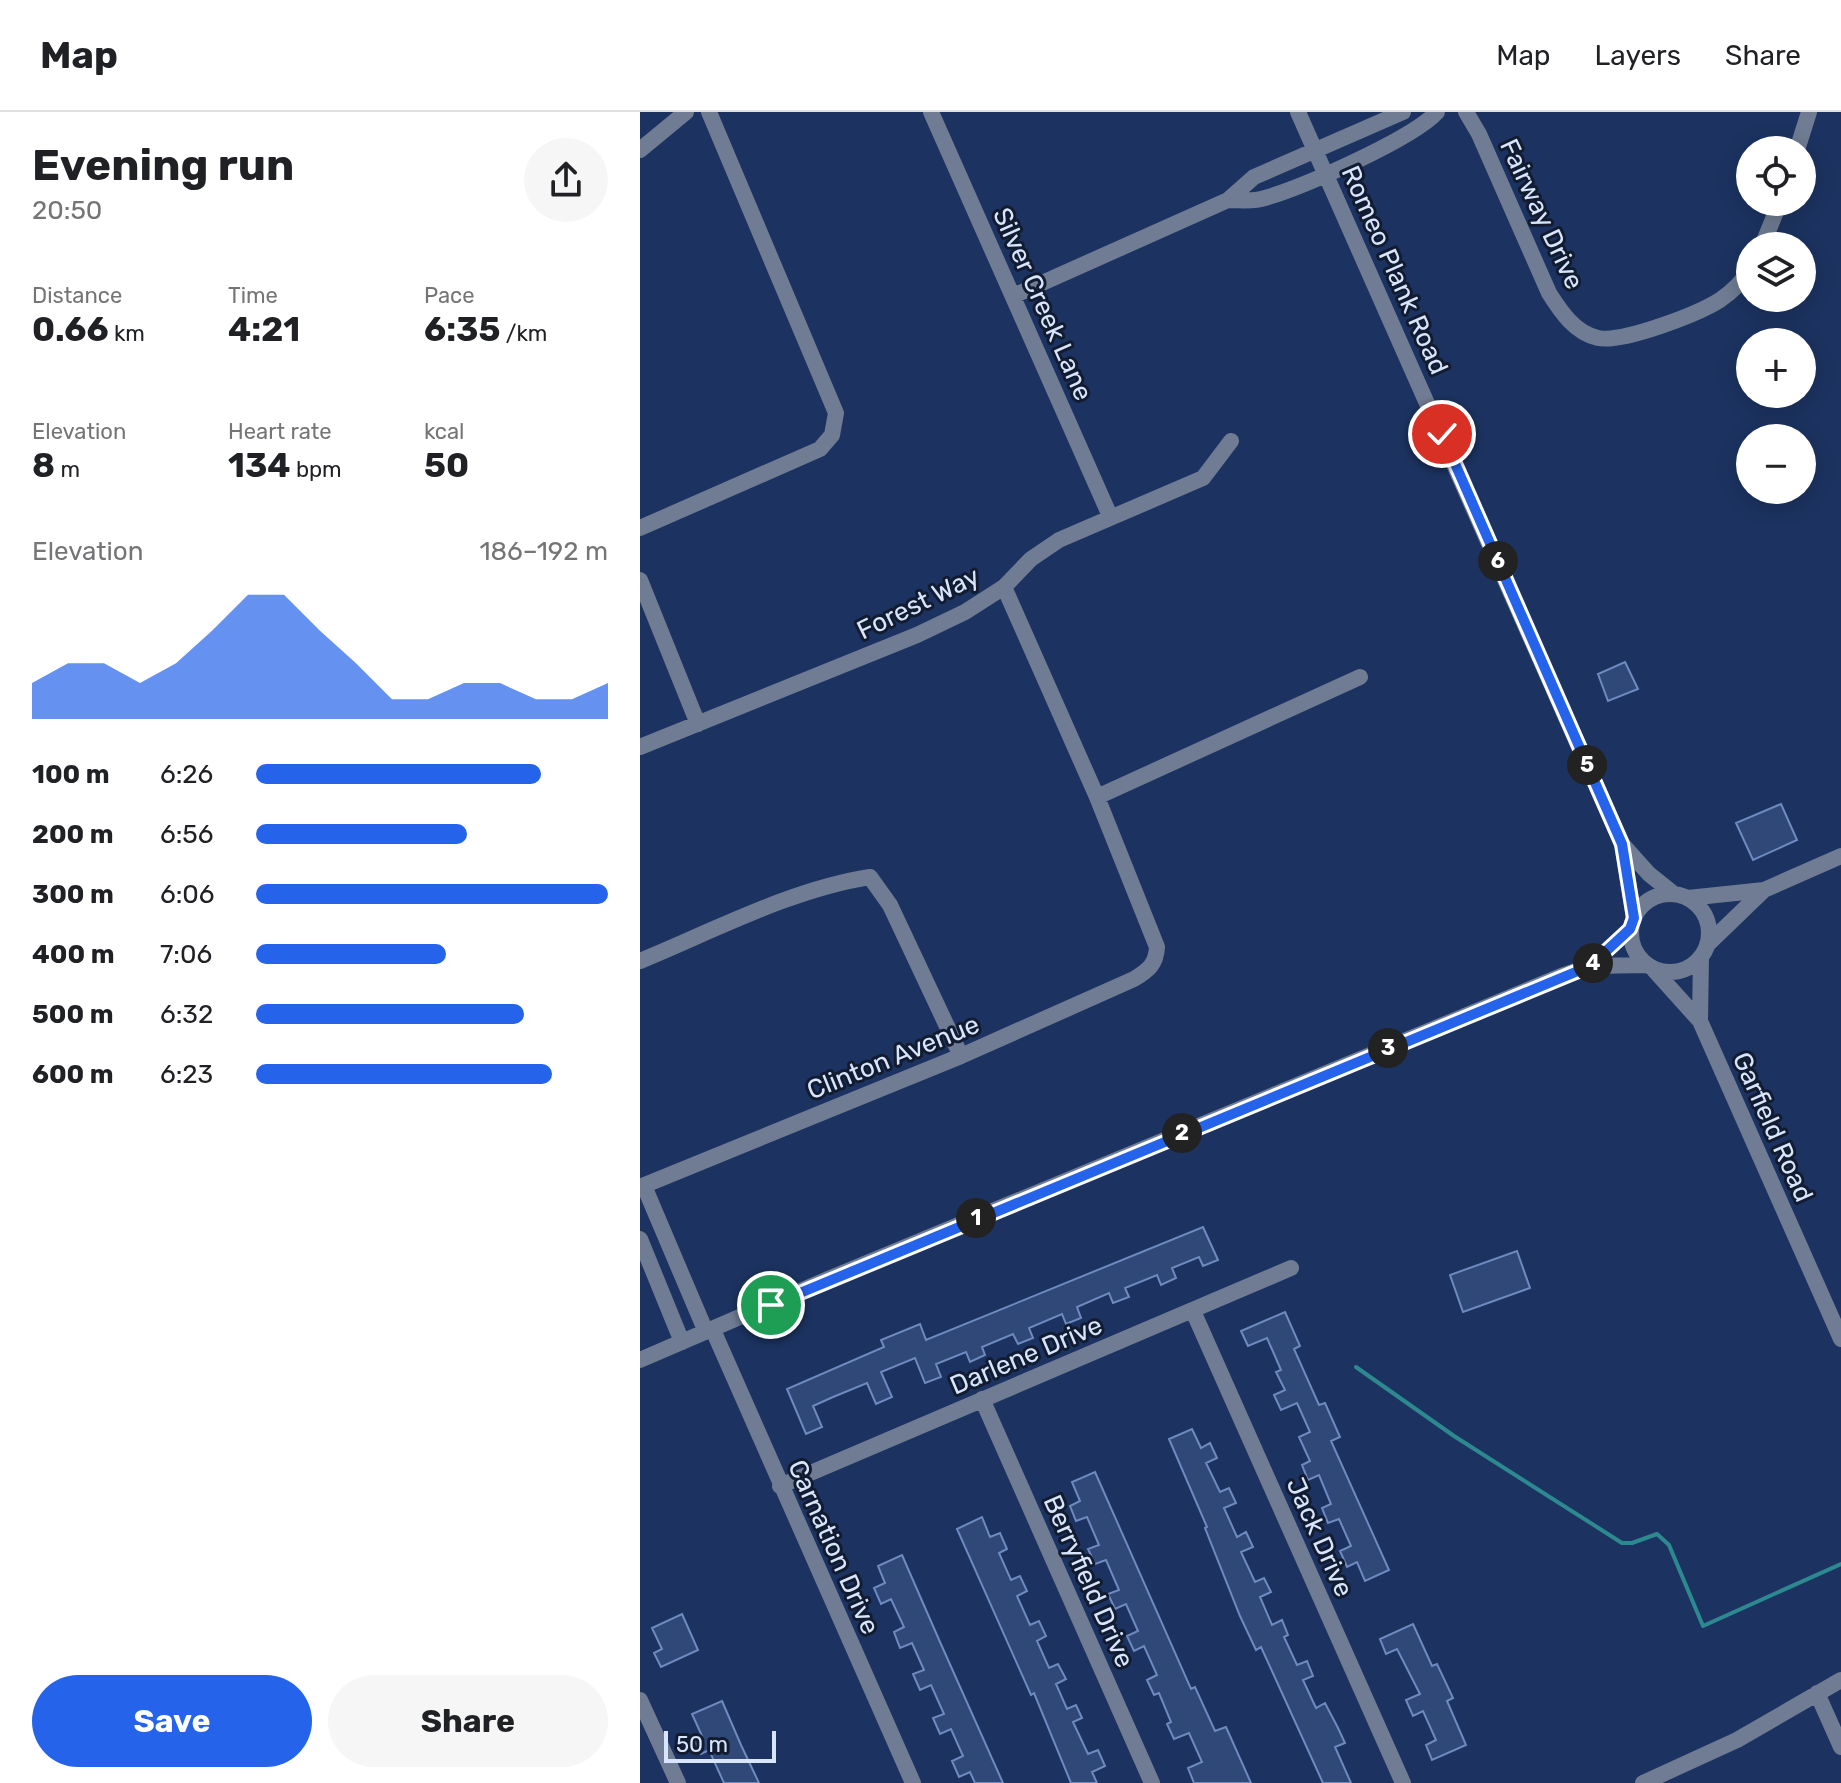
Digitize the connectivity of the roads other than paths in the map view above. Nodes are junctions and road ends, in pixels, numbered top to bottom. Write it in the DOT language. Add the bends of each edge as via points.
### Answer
graph roads {
  1 [pos="686,112"];
  2 [pos="709,112"];
  3 [pos="931,112"];
  4 [pos="1298,112"];
  5 [pos="1403,112"];
  6 [pos="1437,112"];
  7 [pos="1466,112"];
  8 [pos="1809,112"];
  9 [pos="1801,136"];
  10 [pos="640,150"];
  11 [pos="1316,151"];
  12 [pos="1325,173"];
  13 [pos="1228,200"];
  14 [pos="1736,287"];
  15 [pos="1013,296"];
  16 [pos="1231,441"];
  17 [pos="1110,516"];
  18 [pos="640,528"];
  19 [pos="640,580"];
  20 [pos="1004,587"];
  21 [pos="1360,677"];
  22 [pos="698,724"];
  23 [pos="640,747"];
  24 [pos="1097,797"];
  25 [pos="1622,844"];
  26 [pos="1841,856"];
  27 [pos="1764,890"];
  28 [pos="1681,896"];
  29 [pos="1632,924"];
  30 [pos="1704,951"];
  31 [pos="640,961"];
  32 [pos="1590,966"];
  33 [pos="1651,968"];
  34 [pos="1700,1021"];
  35 [pos="961,1056"];
  36 [pos="642,1186"];
  37 [pos="640,1239"];
  38 [pos="1291,1268"];
  39 [pos="1193,1311"];
  40 [pos="710,1331"];
  41 [pos="1841,1339"];
  42 [pos="682,1342"];
  43 [pos="640,1360"];
  44 [pos="982,1399"];
  45 [pos="780,1486"];
  46 [pos="1841,1680"];
  47 [pos="1817,1693"];
  48 [pos="640,1700"];
  49 [pos="1841,1747"];
  50 [pos="678,1783"];
  51 [pos="913,1783"];
  52 [pos="1152,1783"];
  53 [pos="1403,1783"];
  54 [pos="1643,1783"];
  1 -- 10 [label="street"];
  2 -- 18 [label="street" via="836,413 832,435 820,449"];
  3 -- 15 [label="street, Silver Creek Lane"];
  4 -- 11 [label="street, Romeo Plank Road"];
  5 -- 11 [label="street"];
  6 -- 12 [label="street" via="1394,142"];
  7 -- 14 [label="street, Fairway Drive" via="1549,293 1562,315 1580,330 1598,338 1636,336 1719,300"];
  8 -- 9 [label="street"];
  11 -- 12 [label="street, Romeo Plank Road"];
  11 -- 13 [label="street" via="1254,177"];
  12 -- 13 [label="street" via="1263,199"];
  12 -- 25 [label="street, Romeo Plank Road"];
  13 -- 15 [label="street"];
  15 -- 17 [label="street, Silver Creek Lane"];
  16 -- 17 [label="street, Forest Way" via="1203,478"];
  17 -- 20 [label="street, Forest Way" via="1059,540"];
  19 -- 22 [label="street"];
  20 -- 22 [label="street, Forest Way" via="917,635"];
  20 -- 24 [label="street"];
  21 -- 24 [label="street"];
  22 -- 23 [label="street, Forest Way"];
  24 -- 35 [label="street, Clinton Avenue" via="1157,947 1156,959 1134,979"];
  25 -- 28 [label="street, Romeo Plank Road" via="1649,874"];
  25 -- 29 [label="street, Romeo Plank Road"];
  26 -- 27 [label="street"];
  27 -- 28 [label="street"];
  27 -- 30 [label="street"];
  28 -- 29 [label="street" via="1650,899"];
  28 -- 30 [label="street" via="1706,918"];
  29 -- 32 [label="street"];
  29 -- 33 [label="street" via="1636,953"];
  30 -- 33 [label="street" via="1679,972"];
  30 -- 34 [label="street, Garfield Road"];
  31 -- 35 [label="street" via="836,882 870,877 890,905"];
  32 -- 33 [label="street"];
  32 -- 40 [label="street"];
  33 -- 34 [label="street, Garfield Road"];
  34 -- 41 [label="street, Garfield Road"];
  35 -- 36 [label="street, Clinton Avenue"];
  36 -- 40 [label="street, Carnation Drive"];
  37 -- 42 [label="street"];
  38 -- 39 [label="street, Darlene Drive"];
  39 -- 44 [label="street, Darlene Drive"];
  39 -- 53 [label="street, Jack Drive"];
  40 -- 42 [label="street"];
  40 -- 45 [label="street, Carnation Drive"];
  42 -- 43 [label="street"];
  44 -- 45 [label="street, Darlene Drive"];
  44 -- 52 [label="street, Berryfield Drive"];
  45 -- 51 [label="street, Carnation Drive"];
  46 -- 47 [label="street"];
  47 -- 49 [label="street"];
  47 -- 54 [label="street" via="1737,1740"];
  48 -- 50 [label="street"];
}
